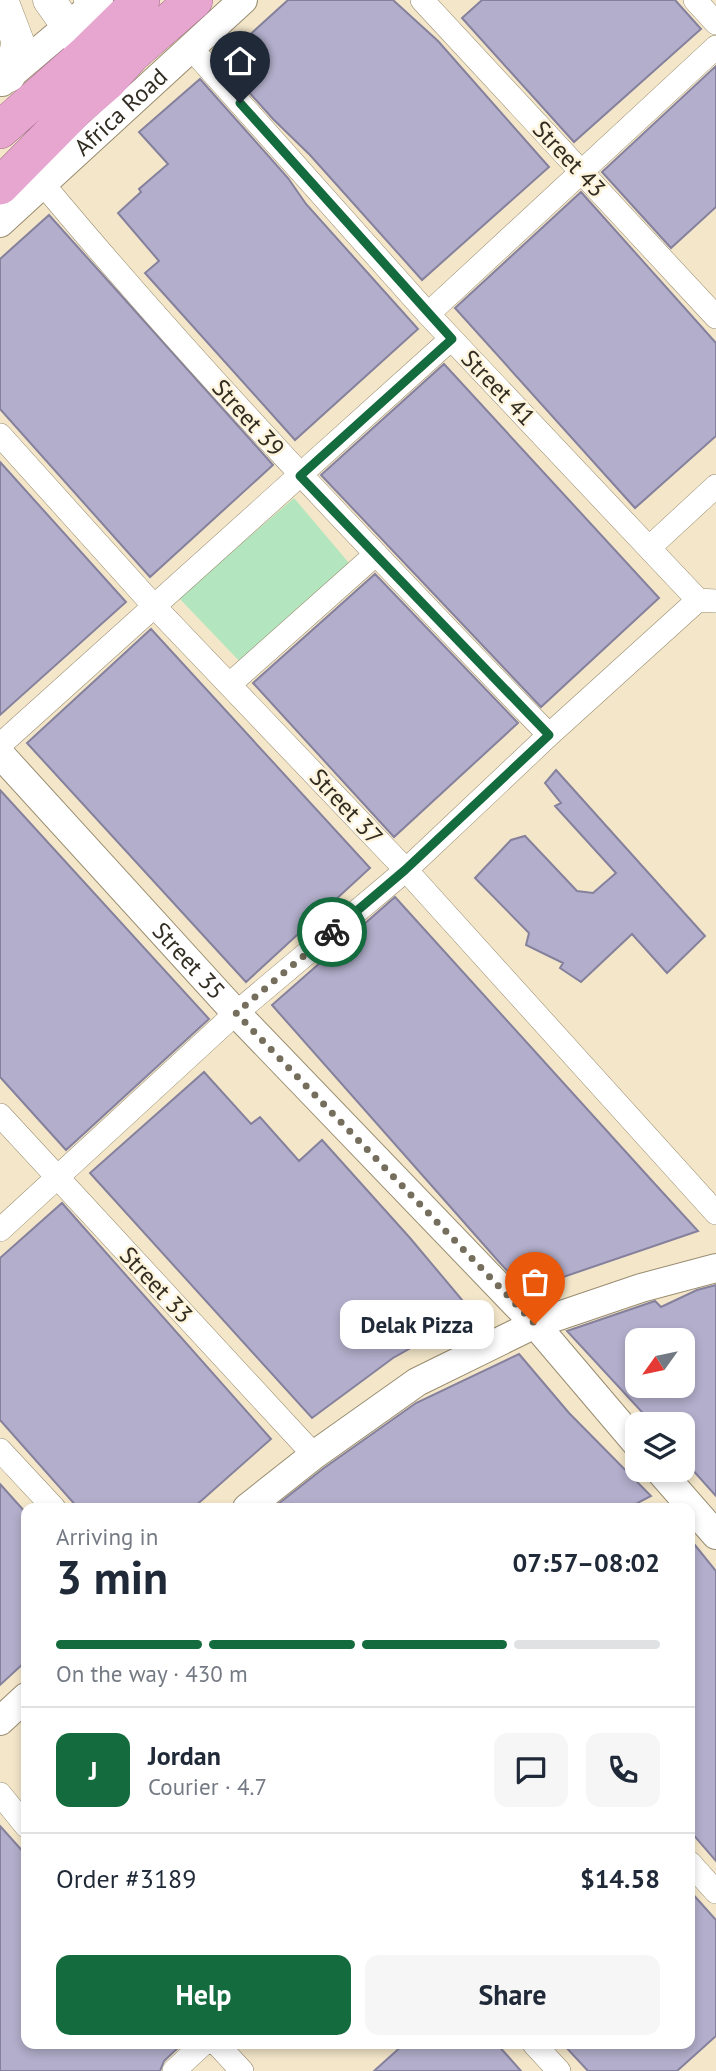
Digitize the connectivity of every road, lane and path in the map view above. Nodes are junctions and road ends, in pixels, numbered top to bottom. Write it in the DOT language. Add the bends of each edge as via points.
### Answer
graph roads {
  1 [pos="2,0"];
  2 [pos="49,0"];
  3 [pos="141,0"];
  4 [pos="194,0"];
  5 [pos="243,0"];
  6 [pos="422,0"];
  7 [pos="695,0"];
  8 [pos="105,17"];
  9 [pos="716,23"];
  10 [pos="190,47"];
  11 [pos="716,47"];
  12 [pos="87,54"];
  13 [pos="4,80"];
  14 [pos="0,130"];
  15 [pos="580,170"];
  16 [pos="43,184"];
  17 [pos="0,186"];
  18 [pos="0,223"];
  19 [pos="428,314"];
  20 [pos="716,317"];
  21 [pos="452,339"];
  22 [pos="0,435"];
  23 [pos="300,476"];
  24 [pos="716,486"];
  25 [pos="649,547"];
  26 [pos="376,554"];
  27 [pos="707,601"];
  28 [pos="154,606"];
  29 [pos="230,684"];
  30 [pos="549,735"];
  31 [pos="0,745"];
  32 [pos="0,754"];
  33 [pos="405,870"];
  34 [pos="236,1013"];
  35 [pos="0,1115"];
  36 [pos="57,1178"];
  37 [pos="716,1213"];
  38 [pos="0,1230"];
  39 [pos="716,1268"];
  40 [pos="535,1324"];
  41 [pos="625,1430"];
  42 [pos="0,1450"];
  43 [pos="314,1455"];
  44 [pos="668,1482"];
  45 [pos="49,1503"];
  46 [pos="253,1503"];
  47 [pos="685,1503"];
  48 [pos="695,1514"];
  49 [pos="716,1535"];
  50 [pos="21,1702"];
  51 [pos="0,1721"];
  52 [pos="0,1794"];
  53 [pos="21,1820"];
  54 [pos="695,1869"];
  55 [pos="716,1892"];
  56 [pos="198,2049"];
  57 [pos="222,2049"];
  58 [pos="539,2049"];
  59 [pos="174,2071"];
  60 [pos="242,2071"];
  61 [pos="559,2071"];
  1 -- 13 [label="main road" via="18,42"];
  2 -- 12 [label="main road"];
  3 -- 8 [label="highway, Africa Road"];
  4 -- 8 [label="highway, Africa Road"];
  5 -- 10 [label="street, Africa Road"];
  6 -- 15 [label="street, Street 43"];
  7 -- 9 [label="street"];
  8 -- 12 [label="highway, Africa Road"];
  10 -- 16 [label="street, Africa Road"];
  10 -- 19 [label="street, Street 41"];
  11 -- 15 [label="street"];
  12 -- 13 [label="street, Africa Road"];
  12 -- 14 [label="highway, Africa Road"];
  12 -- 17 [label="highway, Africa Road" via="78,107"];
  15 -- 19 [label="street"];
  15 -- 20 [label="street, Street 43"];
  16 -- 18 [label="street, Africa Road"];
  16 -- 23 [label="street, Street 39"];
  19 -- 21 [label="street, Street 41"];
  21 -- 23 [label="street"];
  21 -- 25 [label="street, Street 41"];
  22 -- 28 [label="street, Street 37"];
  23 -- 26 [label="street, Street 39"];
  23 -- 28 [label="street"];
  24 -- 25 [label="street"];
  25 -- 27 [label="street, Street 41"];
  26 -- 29 [label="street"];
  26 -- 30 [label="street, Street 39"];
  27 -- 30 [label="street"];
  28 -- 29 [label="street, Street 37"];
  28 -- 31 [label="street"];
  29 -- 33 [label="street, Street 37"];
  30 -- 33 [label="street"];
  32 -- 34 [label="street, Street 35"];
  33 -- 34 [label="street"];
  33 -- 37 [label="street, Street 37"];
  34 -- 36 [label="street"];
  34 -- 40 [label="street, Street 35"];
  35 -- 36 [label="street, Street 33"];
  36 -- 38 [label="street"];
  36 -- 43 [label="street, Street 33"];
  39 -- 40 [label="street"];
  40 -- 41 [label="street, Street 35"];
  40 -- 43 [label="street" via="417,1382"];
  42 -- 45 [label="street"];
  43 -- 46 [label="street"];
  44 -- 47 [label="street"];
  48 -- 49 [label="street"];
  50 -- 51 [label="street"];
  52 -- 53 [label="street"];
  54 -- 55 [label="street"];
  56 -- 59 [label="street"];
  57 -- 60 [label="street"];
  58 -- 61 [label="street"];
}
